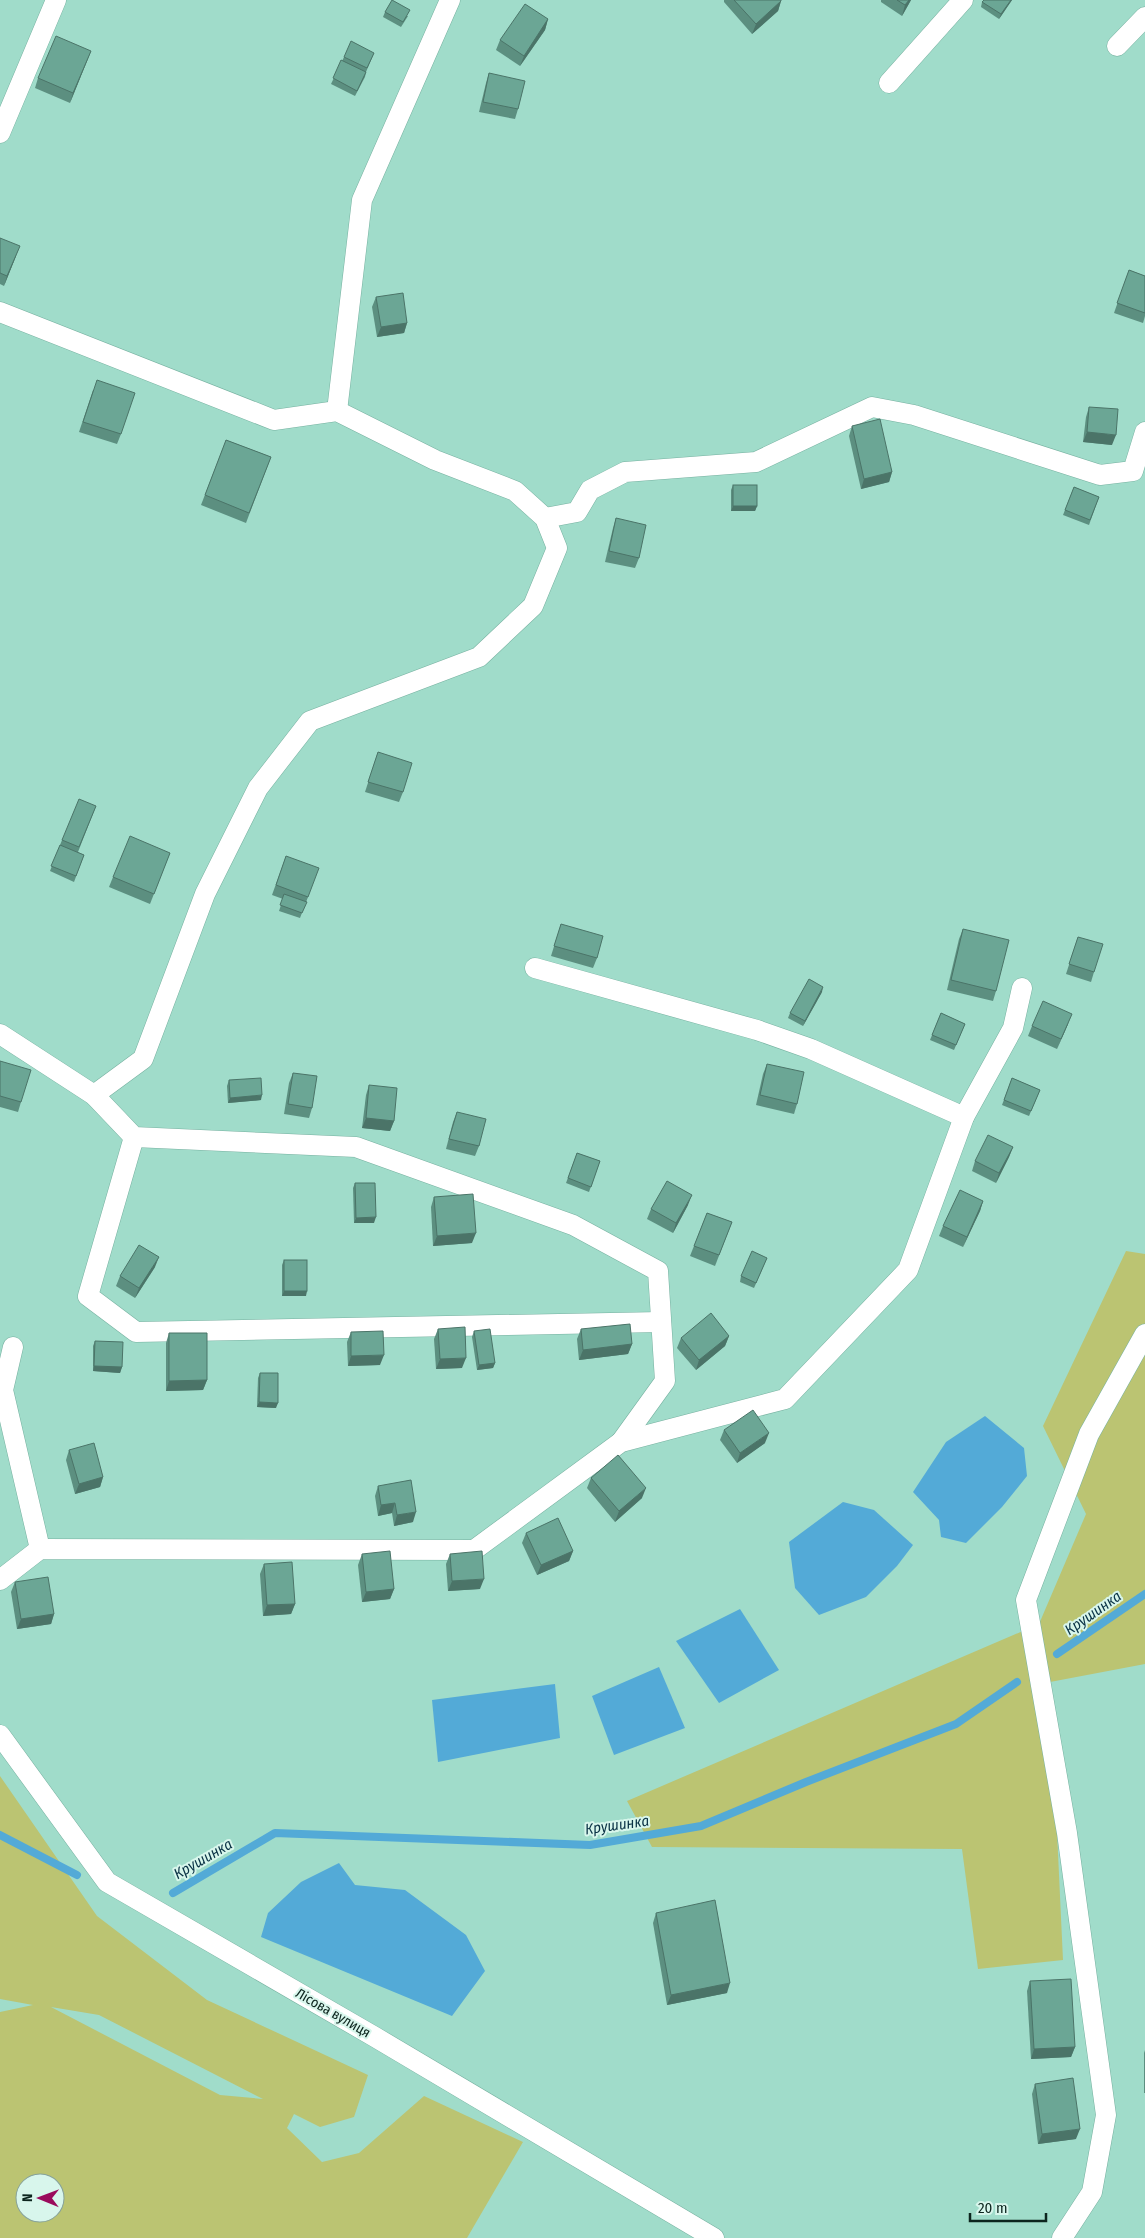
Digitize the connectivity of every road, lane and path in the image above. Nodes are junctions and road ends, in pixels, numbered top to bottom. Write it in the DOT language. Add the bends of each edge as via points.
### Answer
graph roads {
  1 [pos="56,0"];
  2 [pos="450,0"];
  3 [pos="964,0"];
  4 [pos="1145,17"];
  5 [pos="1117,46"];
  6 [pos="889,83"];
  7 [pos="0,133"];
  8 [pos="0,312"];
  9 [pos="337,411"];
  10 [pos="1145,432"];
  11 [pos="546,518"];
  12 [pos="536,968"];
  13 [pos="1022,988"];
  14 [pos="0,1034"];
  15 [pos="94,1095"];
  16 [pos="964,1117"];
  17 [pos="134,1137"];
  18 [pos="661,1322"];
  19 [pos="1145,1334"];
  20 [pos="13,1347"];
  21 [pos="621,1442"];
  22 [pos="40,1549"];
  23 [pos="0,1580"];
  24 [pos="0,1736"];
  25 [pos="714,2238"];
  26 [pos="1062,2238"];
  1 -- 7 [label="street"];
  2 -- 9 [label="street" via="362,200"];
  3 -- 6 [label="street"];
  4 -- 5 [label="street"];
  8 -- 9 [label="street" via="274,420"];
  9 -- 11 [label="street" via="435,460 515,491"];
  10 -- 11 [label="street" via="1133,471 1100,475 914,415 872,408 756,462 625,472 590,490 577,512"];
  11 -- 15 [label="street" via="557,548 532,606 479,656 310,721 258,788 205,894 143,1059"];
  12 -- 16 [label="street" via="757,1030 810,1049"];
  13 -- 16 [label="street" via="1013,1028"];
  14 -- 15 [label="street"];
  15 -- 17 [label="street"];
  16 -- 21 [label="street" via="908,1270 785,1399"];
  17 -- 18 [label="street" via="356,1147 574,1225 658,1271"];
  17 -- 18 [label="street" via="88,1296 136,1332"];
  18 -- 21 [label="street" via="665,1381"];
  19 -- 26 [label="street" via="1089,1434 1026,1600 1066,1833 1106,2115 1092,2192"];
  20 -- 22 [label="street" via="3,1390"];
  21 -- 22 [label="street" via="474,1550"];
  22 -- 23 [label="street"];
  24 -- 25 [label="street, Лісова вулиця" via="107,1882"];
}
